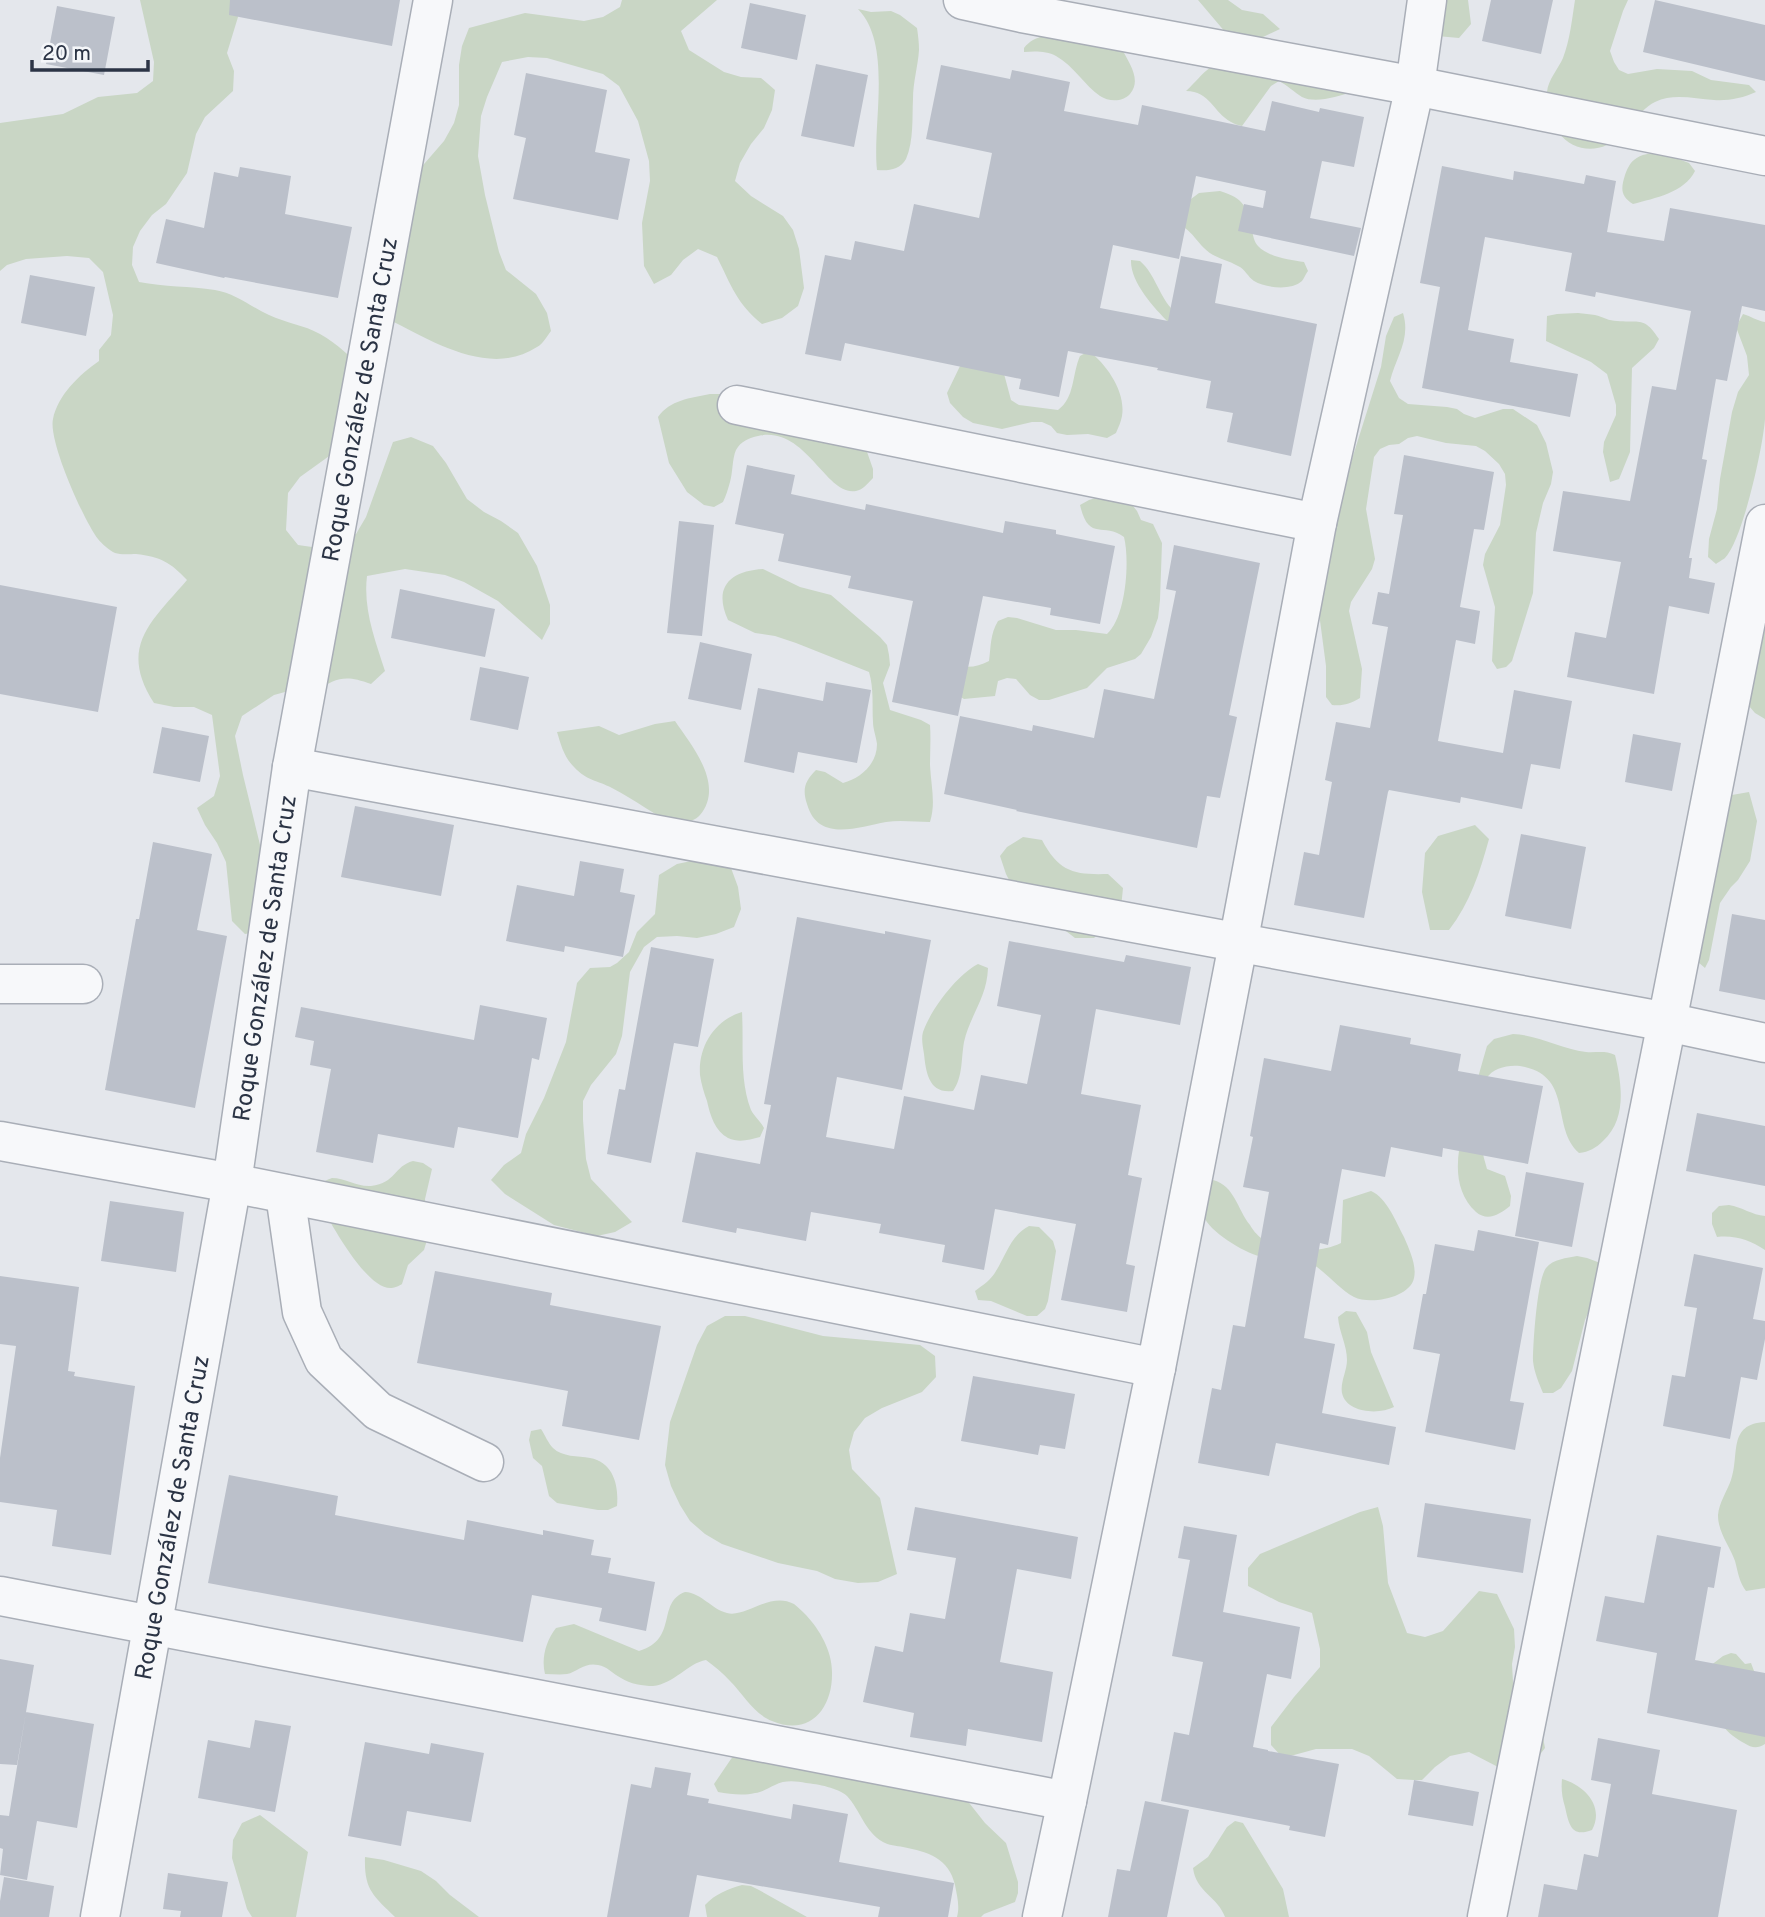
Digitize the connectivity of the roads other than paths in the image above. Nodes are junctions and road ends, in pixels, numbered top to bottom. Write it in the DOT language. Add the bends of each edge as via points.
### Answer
graph roads {
  1 [pos="433,0"];
  2 [pos="963,0"];
  3 [pos="1427,0"];
  4 [pos="1023,6"];
  5 [pos="1415,86"];
  6 [pos="1765,156"];
  7 [pos="737,405"];
  8 [pos="1317,523"];
  9 [pos="1765,524"];
  10 [pos="292,767"];
  11 [pos="1238,944"];
  12 [pos="0,984"];
  13 [pos="83,984"];
  14 [pos="1667,1022"];
  15 [pos="1765,1043"];
  16 [pos="0,1142"];
  17 [pos="232,1183"];
  18 [pos="285,1194"];
  19 [pos="1156,1368"];
  20 [pos="484,1462"];
  21 [pos="0,1595"];
  22 [pos="154,1624"];
  23 [pos="1068,1801"];
  24 [pos="100,1917"];
  25 [pos="1042,1917"];
  26 [pos="1487,1917"];
  1 -- 10 [label="street, Roque González de Santa Cruz"];
  2 -- 4 [label="street"];
  3 -- 5 [label="street"];
  4 -- 5 [label="street"];
  5 -- 6 [label="street"];
  5 -- 8 [label="street"];
  7 -- 8 [label="street"];
  8 -- 11 [label="street"];
  9 -- 14 [label="street"];
  10 -- 11 [label="street"];
  10 -- 17 [label="street, Roque González de Santa Cruz"];
  11 -- 14 [label="street"];
  11 -- 19 [label="street"];
  12 -- 13 [label="street"];
  14 -- 15 [label="street"];
  14 -- 26 [label="street"];
  16 -- 17 [label="street"];
  17 -- 18 [label="street"];
  17 -- 22 [label="street, Roque González de Santa Cruz"];
  18 -- 19 [label="street"];
  18 -- 20 [label="street" via="302,1312 324,1360 378,1411"];
  19 -- 23 [label="street"];
  21 -- 22 [label="street"];
  22 -- 23 [label="street"];
  22 -- 24 [label="street, Roque González de Santa Cruz"];
  23 -- 25 [label="street"];
}
